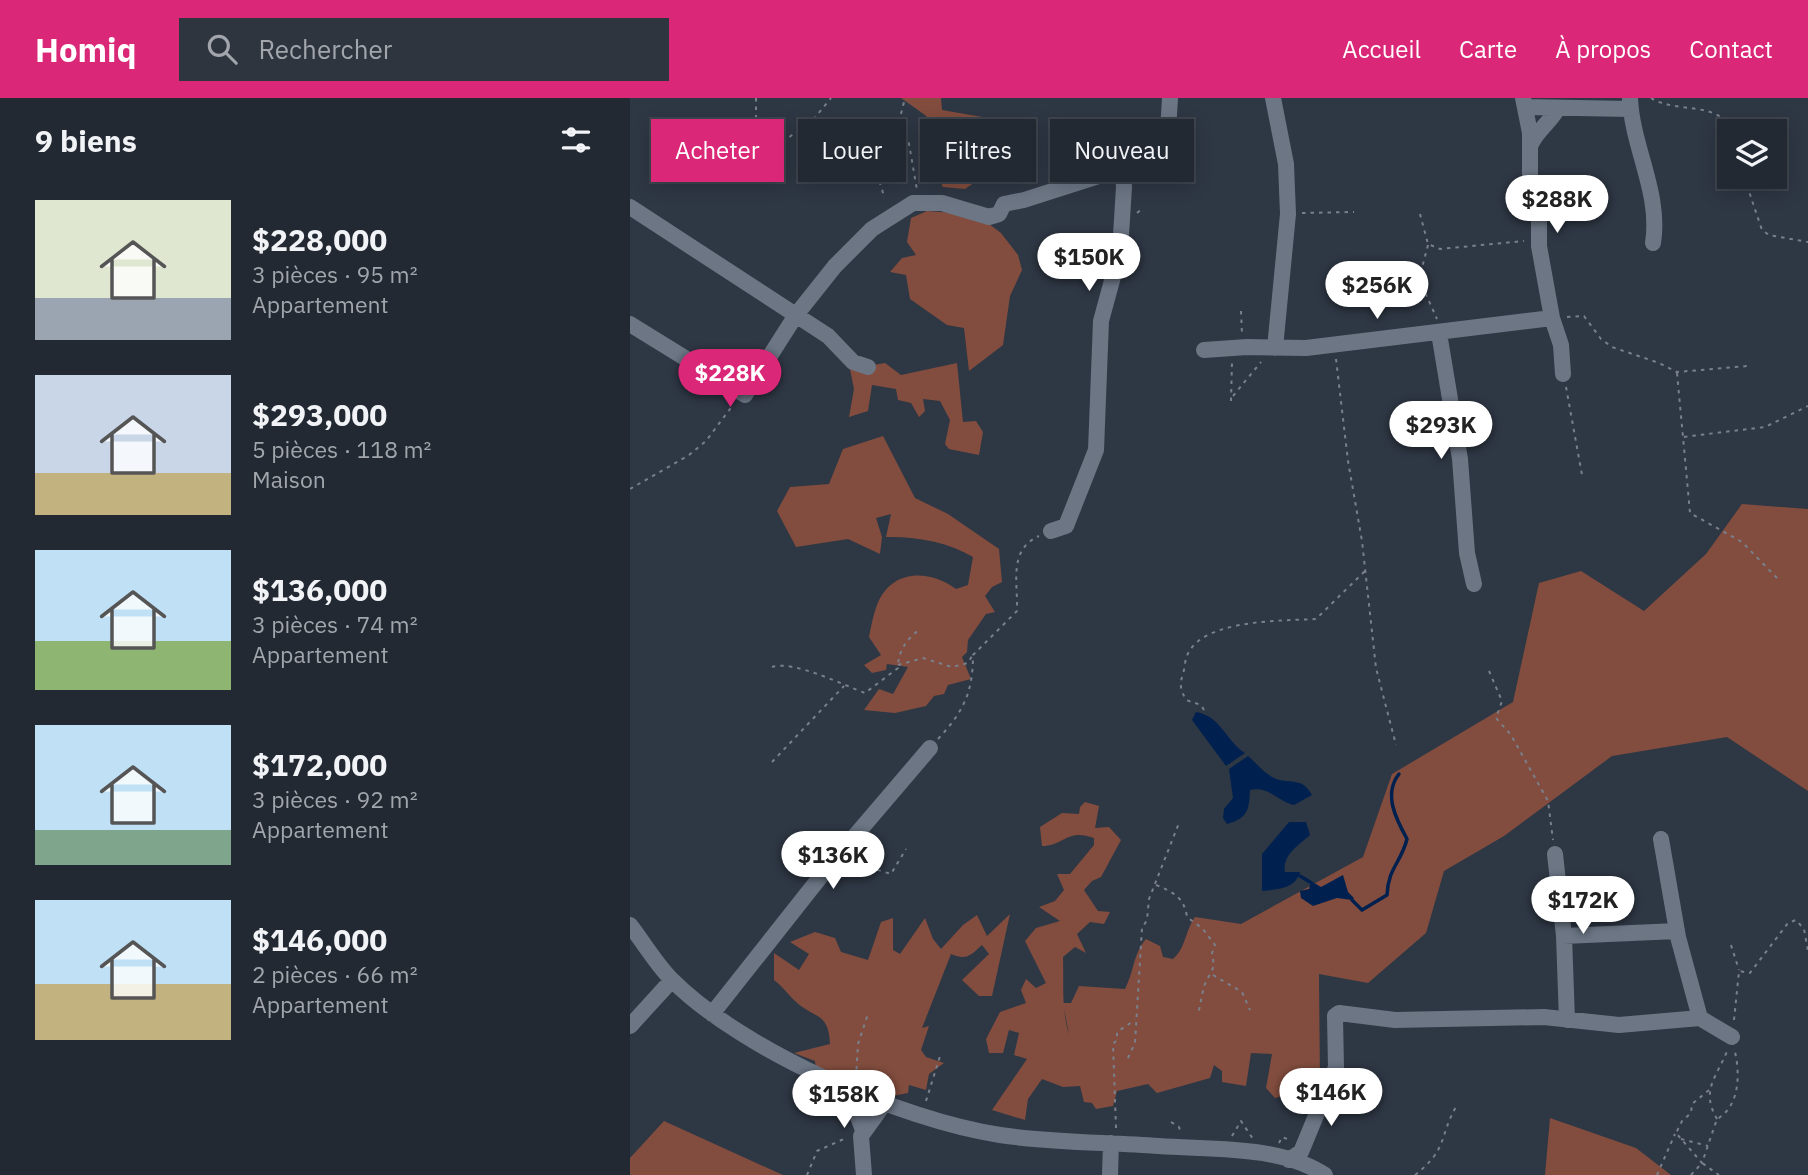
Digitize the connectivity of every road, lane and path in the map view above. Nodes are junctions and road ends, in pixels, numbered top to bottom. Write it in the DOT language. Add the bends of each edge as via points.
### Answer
graph roads {
  1 [pos="756,98"];
  2 [pos="831,98"];
  3 [pos="905,98"];
  4 [pos="1170,98"];
  5 [pos="1273,98"];
  6 [pos="1651,98"];
  7 [pos="1524,102"];
  8 [pos="1630,104"];
  9 [pos="1558,107"];
  10 [pos="901,114"];
  11 [pos="814,119"];
  12 [pos="1169,119"];
  13 [pos="1726,119"];
  14 [pos="798,133"];
  15 [pos="906,138"];
  16 [pos="1530,146"];
  17 [pos="880,182"];
  18 [pos="1082,182"];
  19 [pos="1123,182"];
  20 [pos="1748,189"];
  21 [pos="884,198"];
  22 [pos="918,203"];
  23 [pos="630,207"];
  24 [pos="1354,212"];
  25 [pos="1288,214"];
  26 [pos="1420,214"];
  27 [pos="1539,240"];
  28 [pos="1808,242"];
  29 [pos="1653,243"];
  30 [pos="1428,244"];
  31 [pos="1241,311"];
  32 [pos="796,315"];
  33 [pos="1552,318"];
  34 [pos="630,324"];
  35 [pos="1439,333"];
  36 [pos="1334,344"];
  37 [pos="1237,348"];
  38 [pos="1273,348"];
  39 [pos="1204,350"];
  40 [pos="1748,366"];
  41 [pos="868,367"];
  42 [pos="1677,372"];
  43 [pos="1563,374"];
  44 [pos="741,394"];
  45 [pos="1233,396"];
  46 [pos="1231,401"];
  47 [pos="1808,406"];
  48 [pos="1683,438"];
  49 [pos="1582,475"];
  50 [pos="631,486"];
  51 [pos="1051,531"];
  52 [pos="1366,570"];
  53 [pos="1777,578"];
  54 [pos="1474,584"];
  55 [pos="919,629"];
  56 [pos="973,655"];
  57 [pos="898,665"];
  58 [pos="772,667"];
  59 [pos="1489,671"];
  60 [pos="844,685"];
  61 [pos="1204,710"];
  62 [pos="1396,745"];
  63 [pos="930,748"];
  64 [pos="772,762"];
  65 [pos="1179,823"];
  66 [pos="1661,839"];
  67 [pos="906,849"];
  68 [pos="1555,855"];
  69 [pos="825,871"];
  70 [pos="1155,884"];
  71 [pos="630,925"];
  72 [pos="1676,931"];
  73 [pos="1564,936"];
  74 [pos="1731,945"];
  75 [pos="1808,951"];
  76 [pos="1739,971"];
  77 [pos="1212,974"];
  78 [pos="672,980"];
  79 [pos="1250,1010"];
  80 [pos="712,1014"];
  81 [pos="868,1014"];
  82 [pos="1198,1015"];
  83 [pos="1700,1018"];
  84 [pos="1135,1019"];
  85 [pos="1567,1020"];
  86 [pos="630,1026"];
  87 [pos="1732,1037"];
  88 [pos="941,1053"];
  89 [pos="1128,1058"];
  90 [pos="849,1088"];
  91 [pos="1709,1090"];
  92 [pos="884,1104"];
  93 [pos="1457,1105"];
  94 [pos="921,1115"];
  95 [pos="1717,1119"];
  96 [pos="863,1130"];
  97 [pos="1676,1133"];
  98 [pos="1679,1139"];
  99 [pos="1113,1143"];
  100 [pos="1708,1146"];
  101 [pos="1289,1160"];
  102 [pos="1702,1163"];
  103 [pos="807,1175"];
  104 [pos="864,1175"];
  105 [pos="1110,1175"];
  106 [pos="1325,1175"];
  107 [pos="1415,1175"];
  108 [pos="1657,1175"];
  109 [pos="1691,1175"];
  110 [pos="1719,1175"];
  1 -- 14 [label="path" via="755,127 782,142"];
  2 -- 11 [label="path"];
  3 -- 10 [label="path"];
  4 -- 12 [label="street"];
  5 -- 25 [label="street" via="1286,164"];
  6 -- 13 [label="path"];
  7 -- 9 [label="street"];
  7 -- 16 [label="street"];
  8 -- 9 [label="street"];
  8 -- 29 [label="street" via="1657,219"];
  9 -- 16 [label="street"];
  15 -- 22 [label="path"];
  16 -- 27 [label="street" via="1530,190 1538,208"];
  17 -- 21 [label="path"];
  18 -- 22 [label="street" via="1004,204 999,214 989,217 942,202"];
  19 -- 51 [label="street" via="1121,237 1101,321 1095,454 1066,526"];
  20 -- 28 [label="path" via="1762,230"];
  22 -- 32 [label="street" via="872,229"];
  23 -- 32 [label="street"];
  24 -- 25 [label="path"];
  25 -- 38 [label="street"];
  26 -- 30 [label="path"];
  27 -- 30 [label="path" via="1440,249"];
  27 -- 33 [label="street"];
  30 -- 35 [label="path" via="1419,279"];
  31 -- 37 [label="path"];
  32 -- 41 [label="street" via="828,336 855,363"];
  32 -- 44 [label="street" via="748,393"];
  33 -- 35 [label="street"];
  33 -- 42 [label="path" via="1584,316 1612,347"];
  33 -- 43 [label="street" via="1561,345"];
  34 -- 44 [label="street"];
  35 -- 36 [label="street"];
  35 -- 54 [label="street"];
  36 -- 38 [label="street"];
  36 -- 52 [label="path"];
  37 -- 38 [label="street"];
  37 -- 39 [label="street"];
  37 -- 45 [label="path"];
  38 -- 45 [label="path"];
  40 -- 42 [label="path"];
  42 -- 48 [label="path"];
  43 -- 49 [label="path"];
  44 -- 50 [label="path" via="706,441"];
  45 -- 46 [label="path"];
  47 -- 48 [label="path" via="1765,427"];
  48 -- 53 [label="path" via="1690,513 1742,542"];
  51 -- 56 [label="path" via="1027,542 1018,552 1017,611"];
  52 -- 61 [label="path" via="1316,619 1260,620 1231,626 1190,649 1184,656 1180,685 1186,700"];
  52 -- 62 [label="path" via="1376,668"];
  55 -- 57 [label="path" via="898,656"];
  56 -- 57 [label="path" via="968,663 952,667 923,658"];
  56 -- 63 [label="path" via="973,679 960,715"];
  57 -- 60 [label="path" via="865,693"];
  58 -- 60 [label="path" via="814,673"];
  59 -- 68 [label="path" via="1502,701 1496,718 1511,735 1548,801"];
  60 -- 64 [label="path"];
  63 -- 69 [label="street"];
  65 -- 70 [label="path"];
  66 -- 72 [label="street"];
  67 -- 69 [label="path" via="891,874 868,867"];
  68 -- 73 [label="street"];
  69 -- 80 [label="street"];
  70 -- 77 [label="path" via="1177,894 1187,917 1215,945"];
  70 -- 84 [label="path" via="1142,929"];
  71 -- 78 [label="street"];
  72 -- 73 [label="street"];
  72 -- 83 [label="street"];
  73 -- 85 [label="street"];
  74 -- 76 [label="path"];
  75 -- 76 [label="path" via="1804,929 1796,920 1788,923 1749,973"];
  76 -- 87 [label="path"];
  77 -- 79 [label="path" via="1242,992"];
  77 -- 82 [label="path" via="1204,986"];
  78 -- 80 [label="street"];
  78 -- 86 [label="street"];
  80 -- 90 [label="street"];
  81 -- 90 [label="path" via="858,1044 858,1073"];
  83 -- 85 [label="street" via="1619,1025"];
  83 -- 87 [label="street"];
  84 -- 89 [label="path" via="1135,1043"];
  84 -- 99 [label="path" via="1116,1032 1113,1044"];
  85 -- 101 [label="street" via="1395,1020 1337,1014 1336,1067 1301,1152"];
  87 -- 91 [label="path"];
  87 -- 95 [label="path" via="1740,1076 1724,1115"];
  88 -- 94 [label="path"];
  90 -- 92 [label="street"];
  90 -- 96 [label="street"];
  91 -- 95 [label="path" via="1709,1105"];
  91 -- 97 [label="path" via="1692,1104"];
  92 -- 94 [label="street"];
  92 -- 96 [label="street"];
  93 -- 107 [label="path" via="1445,1126 1445,1141 1431,1164"];
  94 -- 99 [label="street" via="998,1135"];
  95 -- 100 [label="path"];
  96 -- 103 [label="path" via="817,1151"];
  96 -- 104 [label="street"];
  97 -- 98 [label="path"];
  97 -- 108 [label="path"];
  98 -- 100 [label="path"];
  98 -- 102 [label="path"];
  99 -- 101 [label="street"];
  99 -- 105 [label="street"];
  100 -- 102 [label="path"];
  101 -- 106 [label="street"];
  102 -- 109 [label="path"];
  102 -- 110 [label="path"];
}
